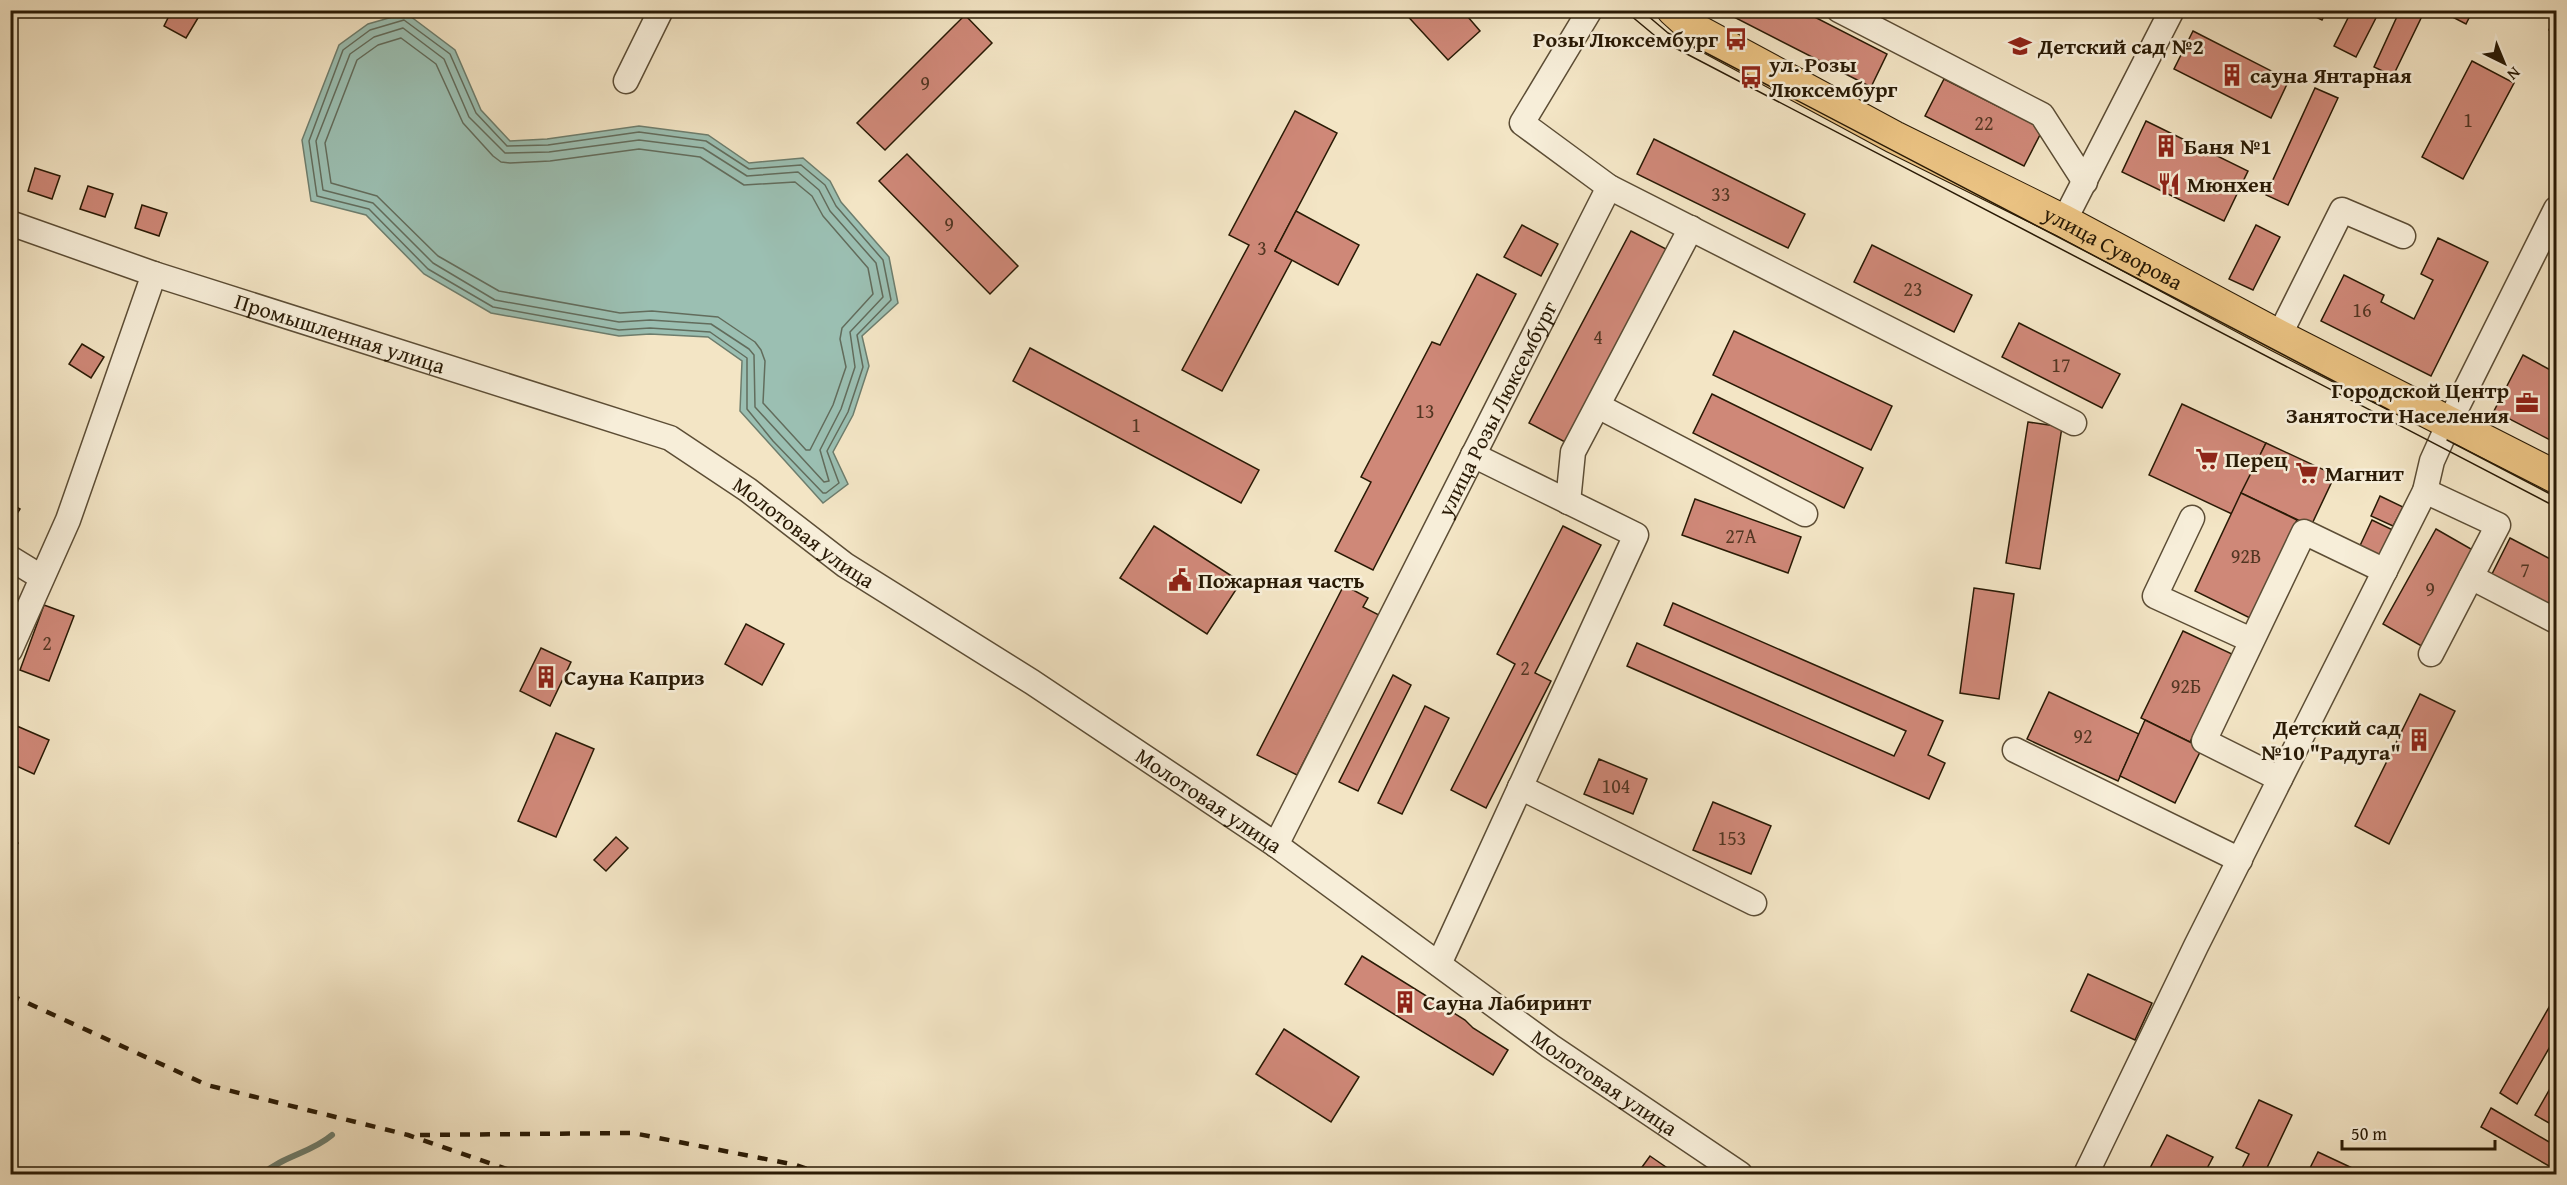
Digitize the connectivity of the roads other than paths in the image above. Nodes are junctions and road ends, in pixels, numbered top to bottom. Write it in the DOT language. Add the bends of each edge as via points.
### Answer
graph roads {
  1 [pos="661,10"];
  2 [pos="1590,10"];
  3 [pos="1673,10"];
  4 [pos="1839,10"];
  5 [pos="2172,10"];
  6 [pos="626,81"];
  7 [pos="2085,182"];
  8 [pos="1609,187"];
  9 [pos="2556,209"];
  10 [pos="2064,221"];
  11 [pos="10,223"];
  12 [pos="1691,228"];
  13 [pos="2403,236"];
  14 [pos="154,274"];
  15 [pos="2278,336"];
  16 [pos="1598,406"];
  17 [pos="2450,421"];
  18 [pos="2074,423"];
  19 [pos="670,438"];
  20 [pos="1473,455"];
  21 [pos="2556,477"];
  22 [pos="2425,491"];
  23 [pos="1569,502"];
  24 [pos="1805,514"];
  25 [pos="2192,518"];
  26 [pos="10,558"];
  27 [pos="2385,571"];
  28 [pos="41,577"];
  29 [pos="2471,577"];
  30 [pos="2556,621"];
  31 [pos="2251,640"];
  32 [pos="10,650"];
  33 [pos="2431,654"];
  34 [pos="2015,750"];
  35 [pos="2280,779"];
  36 [pos="1520,787"];
  37 [pos="1276,845"];
  38 [pos="2240,860"];
  39 [pos="1754,903"];
  40 [pos="1438,964"];
  41 [pos="1740,1174"];
  42 [pos="2085,1174"];
  1 -- 6 [label="street"];
  2 -- 8 [label="street" via="1522,123"];
  3 -- 10 [label="main road, улица Суворова" via="1694,29 1894,137"];
  4 -- 7 [label="street" via="2042,115"];
  5 -- 7 [label="street"];
  7 -- 10 [label="street"];
  8 -- 12 [label="street"];
  8 -- 20 [label="street, улица Розы Люксембург"];
  9 -- 17 [label="street"];
  10 -- 15 [label="main road, улица Суворова"];
  11 -- 14 [label="street, Промышленная улица"];
  12 -- 16 [label="street"];
  12 -- 18 [label="street"];
  13 -- 15 [label="street" via="2342,210"];
  14 -- 19 [label="street, Промышленная улица"];
  14 -- 28 [label="street" via="68,520"];
  15 -- 17 [label="main road, улица Суворова"];
  16 -- 23 [label="street" via="1573,452"];
  16 -- 24 [label="street"];
  17 -- 21 [label="main road, улица Суворова"];
  17 -- 22 [label="street" via="2432,460"];
  19 -- 37 [label="street, Молотовая улица" via="748,490 845,565 1032,682"];
  20 -- 23 [label="street"];
  20 -- 37 [label="street, улица Розы Люксембург"];
  22 -- 27 [label="street"];
  22 -- 29 [label="street" via="2498,525"];
  23 -- 36 [label="street" via="1636,535"];
  25 -- 31 [label="street" via="2156,596"];
  26 -- 28 [label="street"];
  27 -- 31 [label="street" via="2304,532"];
  27 -- 35 [label="street"];
  28 -- 32 [label="street"];
  29 -- 30 [label="street"];
  29 -- 33 [label="street"];
  31 -- 35 [label="street" via="2204,741"];
  34 -- 38 [label="street"];
  35 -- 38 [label="street"];
  36 -- 39 [label="street"];
  36 -- 40 [label="street"];
  37 -- 40 [label="street, Молотовая улица"];
  38 -- 42 [label="street"];
  40 -- 41 [label="street, Молотовая улица" via="1550,1046"];
}
